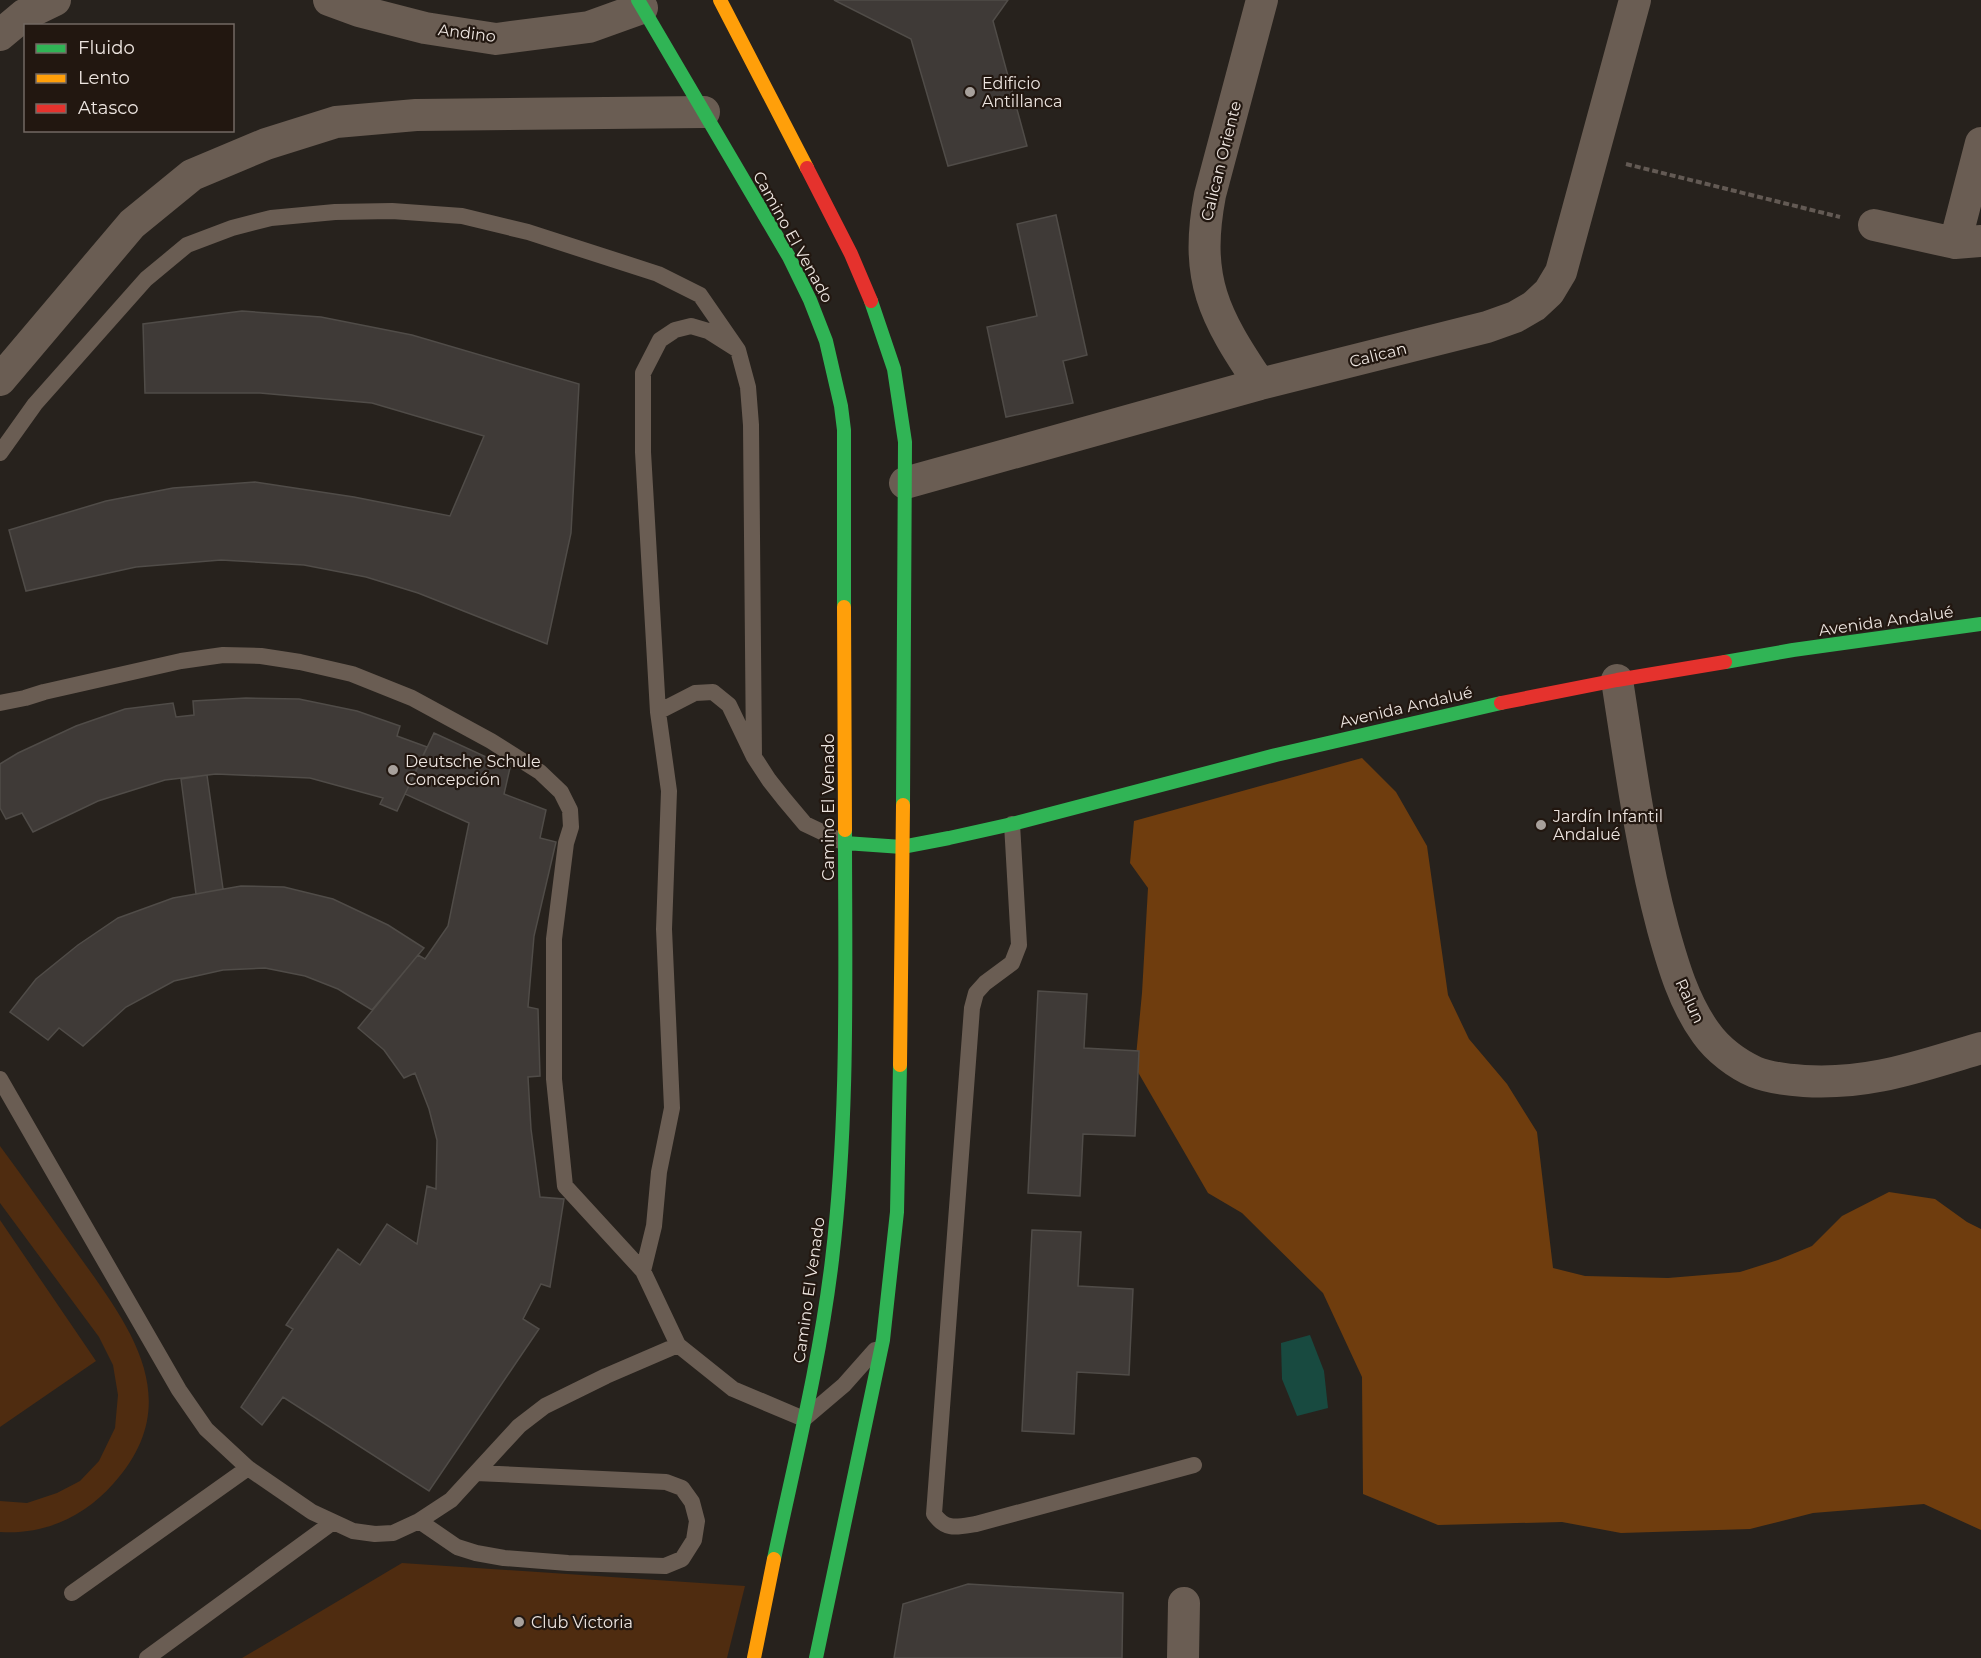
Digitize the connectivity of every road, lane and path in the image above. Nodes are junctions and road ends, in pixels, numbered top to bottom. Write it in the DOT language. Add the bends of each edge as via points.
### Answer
graph roads {
  1 [pos="55,0"];
  2 [pos="329,0"];
  3 [pos="720,0"];
  4 [pos="1262,0"];
  5 [pos="1635,0"];
  6 [pos="640,4"];
  7 [pos="0,35"];
  8 [pos="704,112"];
  9 [pos="1981,143"];
  10 [pos="1593,156"];
  11 [pos="1874,225"];
  12 [pos="1968,242"];
  13 [pos="738,350"];
  14 [pos="0,380"];
  15 [pos="1260,384"];
  16 [pos="0,453"];
  17 [pos="905,483"];
  18 [pos="1981,624"];
  19 [pos="1617,680"];
  20 [pos="0,702"];
  21 [pos="658,712"];
  22 [pos="754,757"];
  23 [pos="1012,824"];
  24 [pos="845,843"];
  25 [pos="902,847"];
  26 [pos="1981,1048"];
  27 [pos="0,1079"];
  28 [pos="644,1271"];
  29 [pos="883,1340"];
  30 [pos="678,1345"];
  31 [pos="804,1419"];
  32 [pos="1194,1465"];
  33 [pos="248,1468"];
  34 [pos="476,1473"];
  35 [pos="419,1521"];
  36 [pos="333,1522"];
  37 [pos="72,1593"];
  38 [pos="1184,1603"];
  39 [pos="147,1658"];
  40 [pos="754,1658"];
  41 [pos="816,1658"];
  42 [pos="1184,1658"];
  1 -- 7 [label="street" via="24,15"];
  2 -- 6 [label="street, Andino" via="425,28 496,39 589,27"];
  3 -- 17 [label="street" via="873,305 894,369 900,402"];
  4 -- 15 [label="street, Calican Oriente" via="1210,195 1204,255 1208,285 1219,317"];
  5 -- 10 [label="street, Calican"];
  6 -- 8 [label="street, Camino El Venado"];
  8 -- 14 [label="street" via="416,115 336,122 266,144 192,175 132,224"];
  8 -- 24 [label="street, Camino El Venado" via="807,290 821,323 840,394 845,466"];
  9 -- 12 [label="street"];
  10 -- 11 [label="path"];
  10 -- 15 [label="street, Calican" via="1561,272 1549,292 1534,306 1515,317 1457,335"];
  11 -- 12 [label="street"];
  13 -- 16 [label="lane" via="700,295 658,274 528,232 462,216 392,211 271,218 187,245 146,279 35,404"];
  13 -- 21 [label="lane" via="708,331 691,326 660,340 644,373 643,452"];
  13 -- 22 [label="lane" via="748,387 751,425"];
  15 -- 17 [label="street, Calican"];
  17 -- 25 [label="street"];
  18 -- 19 [label="street, Avenida Andalué"];
  19 -- 23 [label="street, Avenida Andalué" via="1276,754"];
  19 -- 26 [label="street, Ralun" via="1656,903 1689,1005 1707,1035 1735,1062 1758,1073 1823,1082 1888,1076"];
  20 -- 28 [label="lane" via="182,661 223,655 261,656 351,674 412,698 540,772 561,792 570,810 571,827 554,939 554,1079 565,1186"];
  21 -- 22 [label="lane" via="695,693 713,692 729,705"];
  21 -- 28 [label="lane" via="669,791 664,929 672,1108"];
  22 -- 24 [label="lane" via="806,824"];
  23 -- 25 [label="street, Avenida Andalué"];
  23 -- 32 [label="lane" via="1018,945 1012,963 976,993 972,1008 934,1514 940,1523 954,1528 976,1524"];
  24 -- 25 [label="street, Avenida Andalué"];
  24 -- 31 [label="street, Camino El Venado" via="841,1171 830,1273"];
  25 -- 29 [label="street" via="897,1212"];
  27 -- 33 [label="lane" via="179,1390 206,1429"];
  28 -- 30 [label="lane"];
  29 -- 31 [label="lane" via="858,1371"];
  29 -- 41 [label="street"];
  30 -- 31 [label="lane" via="733,1389"];
  30 -- 34 [label="lane" via="545,1406 519,1426"];
  31 -- 40 [label="street, Camino El Venado"];
  33 -- 36 [label="lane"];
  33 -- 37 [label="lane"];
  34 -- 35 [label="lane" via="451,1500"];
  34 -- 35 [label="lane" via="666,1482 682,1488 692,1502 697,1521 693,1540 682,1559 665,1566 568,1563 476,1554 457,1547"];
  35 -- 36 [label="lane" via="393,1533 375,1534 353,1531"];
  36 -- 39 [label="lane"];
  38 -- 42 [label="street"];
}
